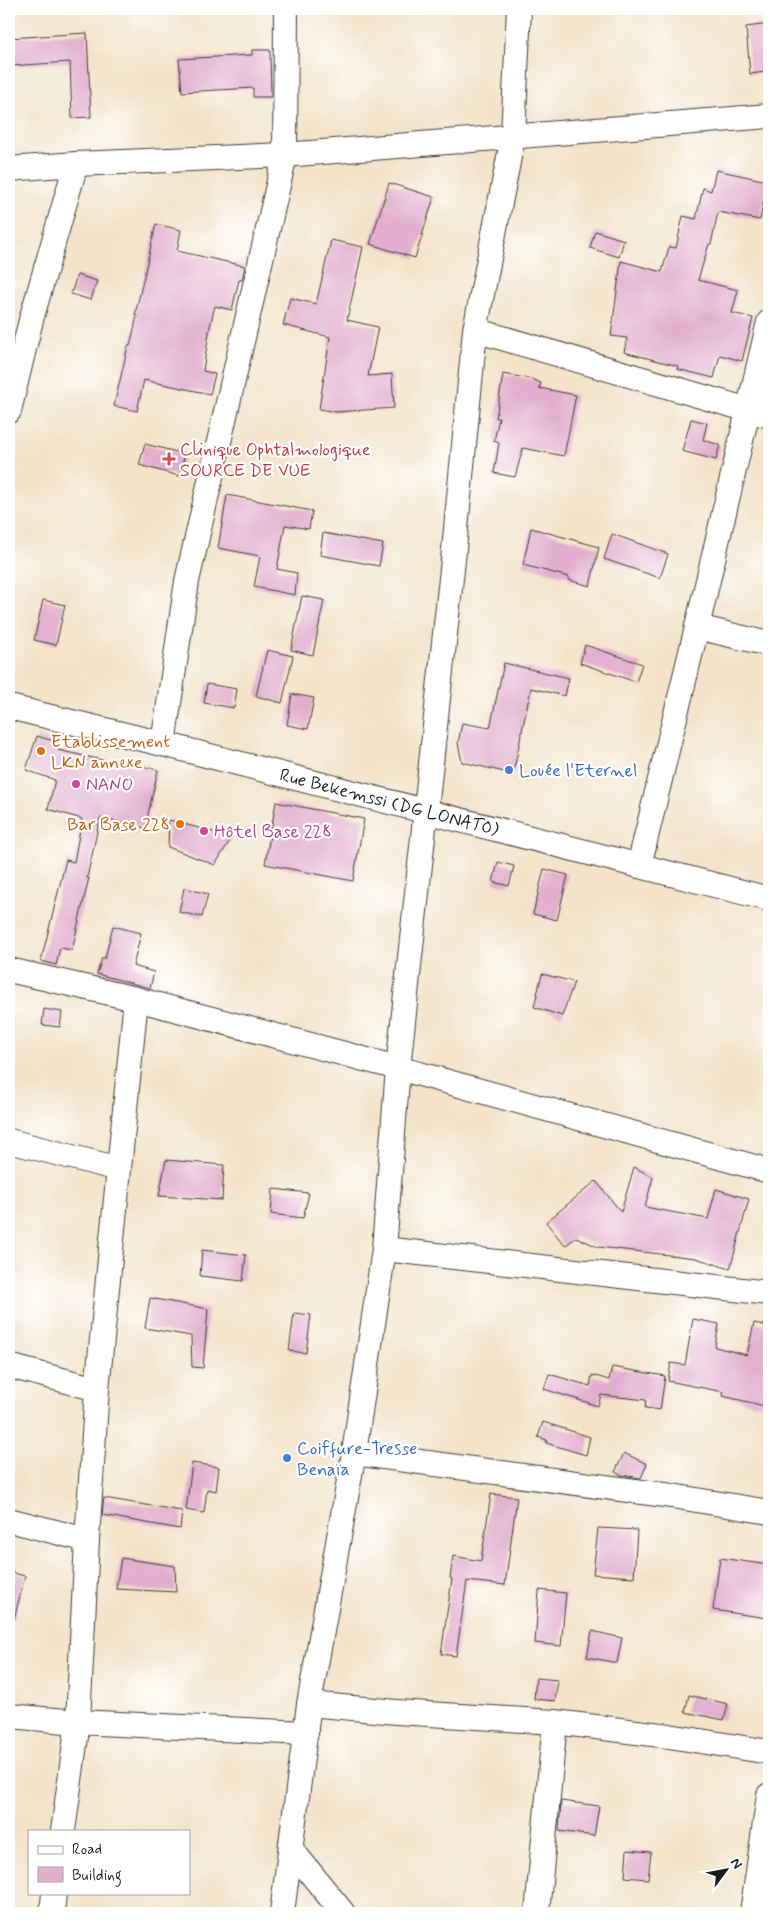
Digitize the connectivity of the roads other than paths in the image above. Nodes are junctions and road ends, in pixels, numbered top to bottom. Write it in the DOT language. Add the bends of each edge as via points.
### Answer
graph roads {
  1 [pos="286,9"];
  2 [pos="518,9"];
  3 [pos="769,116"];
  4 [pos="512,137"];
  5 [pos="285,155"];
  6 [pos="76,164"];
  7 [pos="9,169"];
  8 [pos="769,322"];
  9 [pos="475,330"];
  10 [pos="9,411"];
  11 [pos="759,413"];
  12 [pos="697,627"];
  13 [pos="769,644"];
  14 [pos="9,707"];
  15 [pos="163,744"];
  16 [pos="426,811"];
  17 [pos="639,866"];
  18 [pos="769,899"];
  19 [pos="9,970"];
  20 [pos="136,999"];
  21 [pos="398,1068"];
  22 [pos="9,1141"];
  23 [pos="119,1169"];
  24 [pos="769,1171"];
  25 [pos="384,1249"];
  26 [pos="769,1293"];
  27 [pos="9,1366"];
  28 [pos="97,1389"];
  29 [pos="354,1452"];
  30 [pos="769,1512"];
  31 [pos="9,1520"];
  32 [pos="87,1540"];
  33 [pos="309,1704"];
  34 [pos="9,1716"];
  35 [pos="78,1722"];
  36 [pos="555,1722"];
  37 [pos="306,1733"];
  38 [pos="769,1752"];
  39 [pos="769,1795"];
  40 [pos="63,1830"];
  41 [pos="291,1849"];
  42 [pos="54,1894"];
  43 [pos="52,1913"];
  44 [pos="282,1913"];
  45 [pos="343,1913"];
  46 [pos="537,1913"];
  47 [pos="752,1913"];
  1 -- 5 [label="street"];
  2 -- 4 [label="street"];
  3 -- 4 [label="street"];
  4 -- 5 [label="street"];
  4 -- 9 [label="street"];
  5 -- 6 [label="street"];
  5 -- 15 [label="street" via="187,581"];
  6 -- 7 [label="street"];
  6 -- 10 [label="street"];
  8 -- 11 [label="street"];
  9 -- 11 [label="street"];
  9 -- 16 [label="street"];
  11 -- 12 [label="street"];
  12 -- 13 [label="street"];
  12 -- 17 [label="street"];
  14 -- 15 [label="street, Rue Bekemssi (DG LONATO)"];
  15 -- 16 [label="street, Rue Bekemssi (DG LONATO)"];
  16 -- 17 [label="street, Rue Bekemssi (DG LONATO)"];
  16 -- 21 [label="street"];
  17 -- 18 [label="street, Rue Bekemssi (DG LONATO)"];
  19 -- 20 [label="street"];
  20 -- 21 [label="street"];
  20 -- 23 [label="street"];
  21 -- 24 [label="street"];
  21 -- 25 [label="street"];
  22 -- 23 [label="street"];
  23 -- 28 [label="street"];
  25 -- 26 [label="street"];
  25 -- 29 [label="street"];
  27 -- 28 [label="street"];
  28 -- 32 [label="street"];
  29 -- 30 [label="street"];
  29 -- 33 [label="street"];
  31 -- 32 [label="street"];
  32 -- 35 [label="street"];
  33 -- 36 [label="street"];
  33 -- 37 [label="street"];
  34 -- 35 [label="street"];
  35 -- 37 [label="street"];
  35 -- 40 [label="street"];
  36 -- 38 [label="street"];
  36 -- 46 [label="street"];
  37 -- 41 [label="street"];
  39 -- 47 [label="street"];
  41 -- 44 [label="street"];
  41 -- 45 [label="street"];
  42 -- 43 [label="street"];
}
